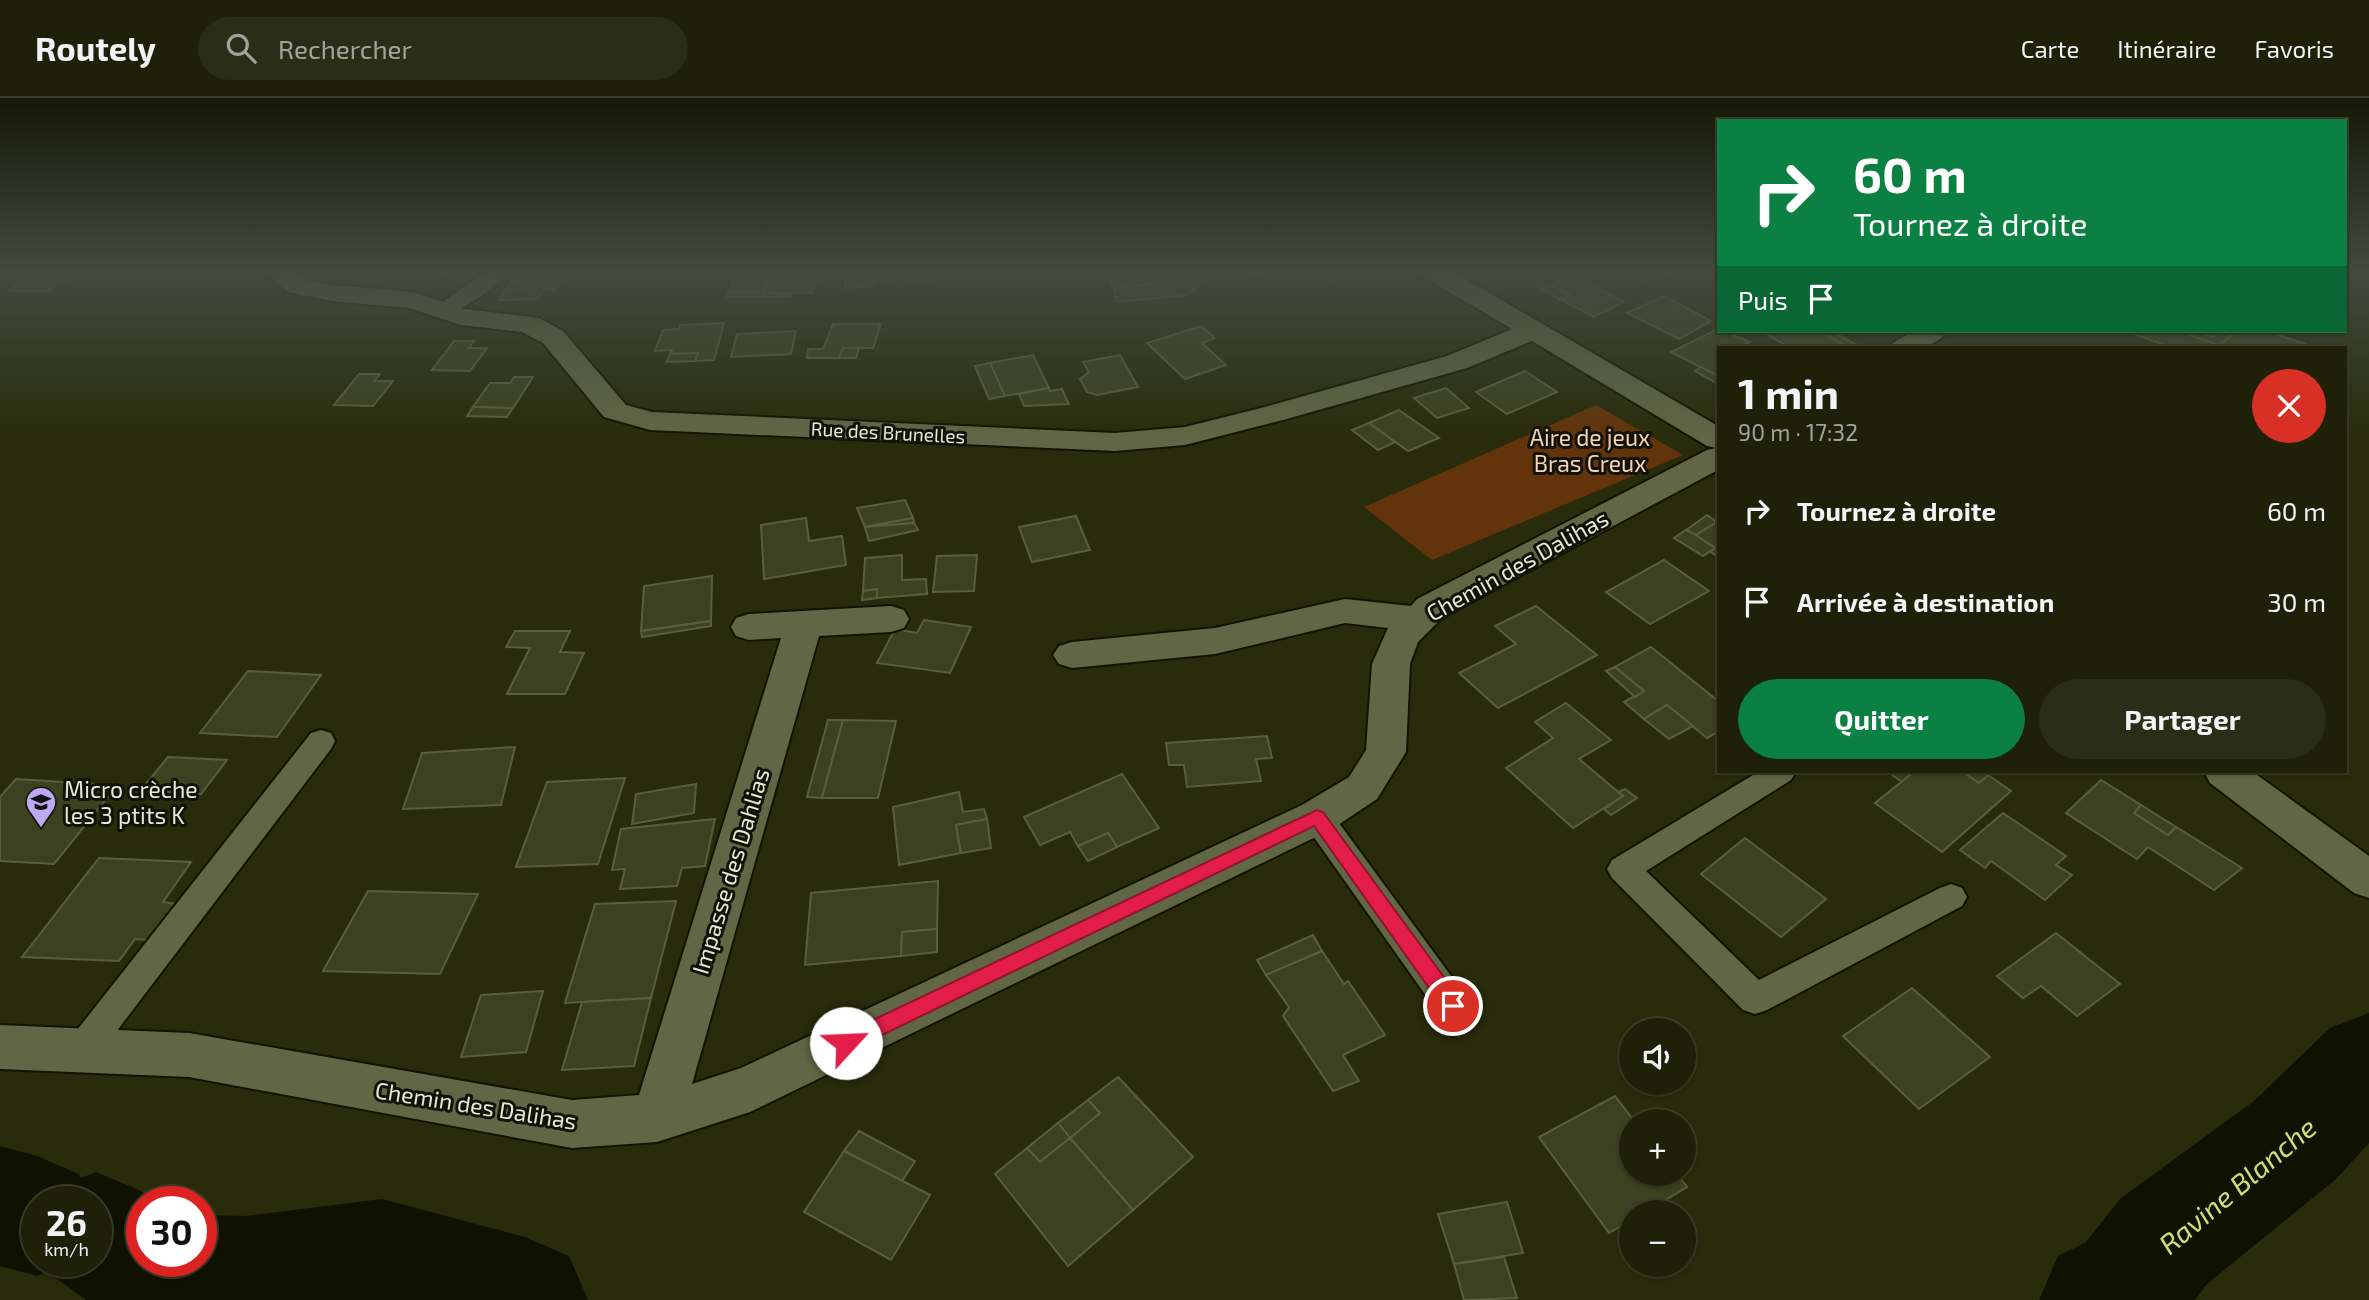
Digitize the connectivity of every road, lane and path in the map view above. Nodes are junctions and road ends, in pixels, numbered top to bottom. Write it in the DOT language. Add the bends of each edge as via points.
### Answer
graph roads {
  1 [pos="534,326"];
  2 [pos="1525,326"];
  3 [pos="1533,331"];
  4 [pos="1930,333"];
  5 [pos="1907,346"];
  6 [pos="1717,438"];
  7 [pos="1717,458"];
  8 [pos="891,619"];
  9 [pos="1419,619"];
  10 [pos="804,624"];
  11 [pos="748,627"];
  12 [pos="1072,655"];
  13 [pos="321,741"];
  14 [pos="1779,773"];
  15 [pos="2225,773"];
  16 [pos="1317,817"];
  17 [pos="2359,871"];
  18 [pos="1951,897"];
  19 [pos="1453,1006"];
  20 [pos="0,1047"];
  21 [pos="82,1050"];
  22 [pos="657,1118"];
  1 -- 3 [label="street, Rue des Brunelles" via="553,337 615,411 650,421 1115,442 1185,436 1272,414 1457,362"];
  2 -- 3 [label="street"];
  3 -- 6 [label="street"];
  4 -- 5 [label="street"];
  7 -- 9 [label="street, Chemin des Dalihas" via="1430,608"];
  8 -- 10 [label="street"];
  9 -- 12 [label="street" via="1345,611 1215,641"];
  9 -- 16 [label="street, Chemin des Dalihas" via="1402,636 1391,664 1386,752 1363,788"];
  10 -- 11 [label="street"];
  10 -- 22 [label="street, Impasse des Dahlias"];
  13 -- 21 [label="lane"];
  14 -- 18 [label="lane" via="1623,869 1755,999"];
  15 -- 17 [label="street"];
  16 -- 19 [label="lane"];
  16 -- 22 [label="street, Chemin des Dalihas" via="750,1088"];
  20 -- 21 [label="street, Chemin des Dalihas"];
  21 -- 22 [label="street, Chemin des Dalihas" via="189,1055 572,1124"];
}
